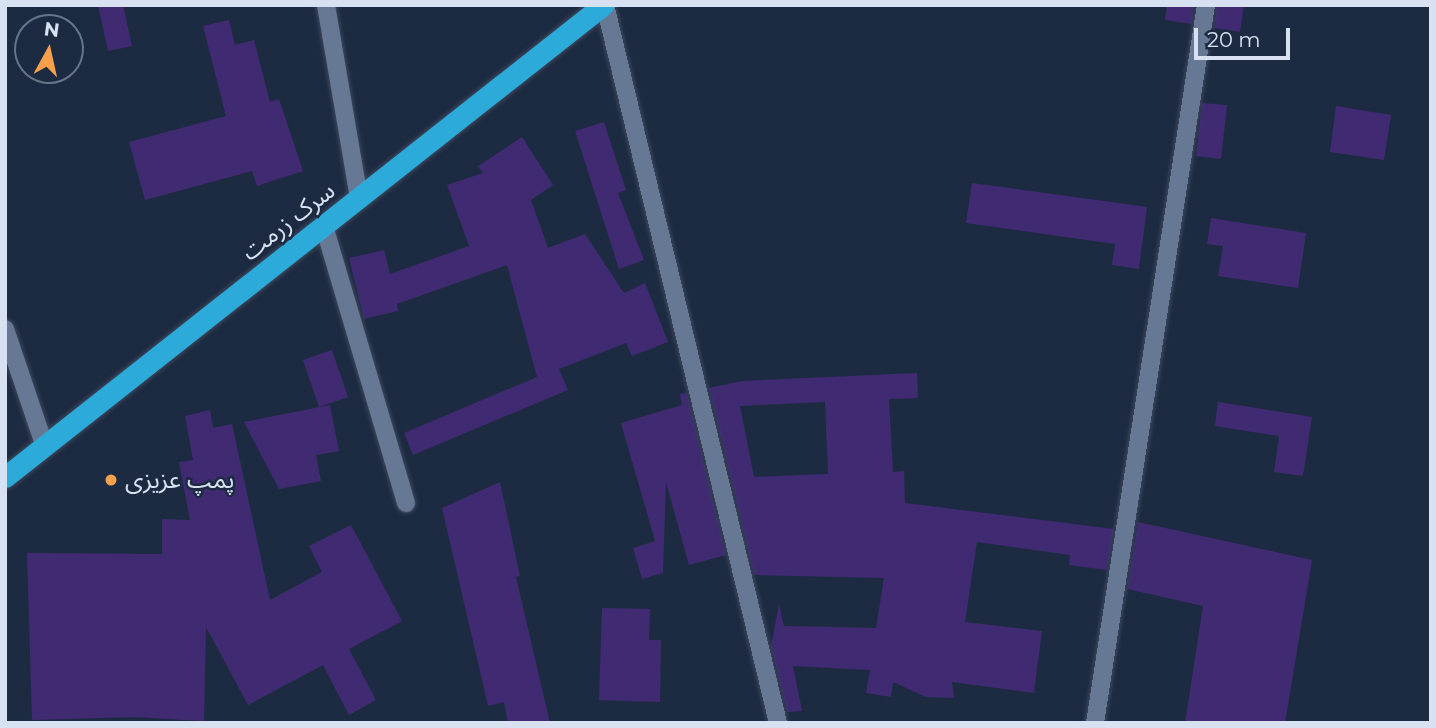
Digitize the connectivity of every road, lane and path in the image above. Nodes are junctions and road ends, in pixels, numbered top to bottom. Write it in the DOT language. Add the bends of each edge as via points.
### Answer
graph roads {
  1 [pos="326,5"];
  2 [pos="604,5"];
  3 [pos="1206,5"];
  4 [pos="359,199"];
  5 [pos="324,226"];
  6 [pos="5,329"];
  7 [pos="45,447"];
  8 [pos="5,477"];
  9 [pos="406,503"];
  10 [pos="778,723"];
  11 [pos="1095,723"];
  1 -- 4 [label="street"];
  2 -- 4 [label="highway, سرک زرمت"];
  2 -- 10 [label="street"];
  3 -- 11 [label="street"];
  4 -- 5 [label="highway, سرک زرمت"];
  5 -- 7 [label="highway, سرک زرمت"];
  5 -- 9 [label="street"];
  6 -- 7 [label="street"];
  7 -- 8 [label="highway, سرک زرمت"];
}
